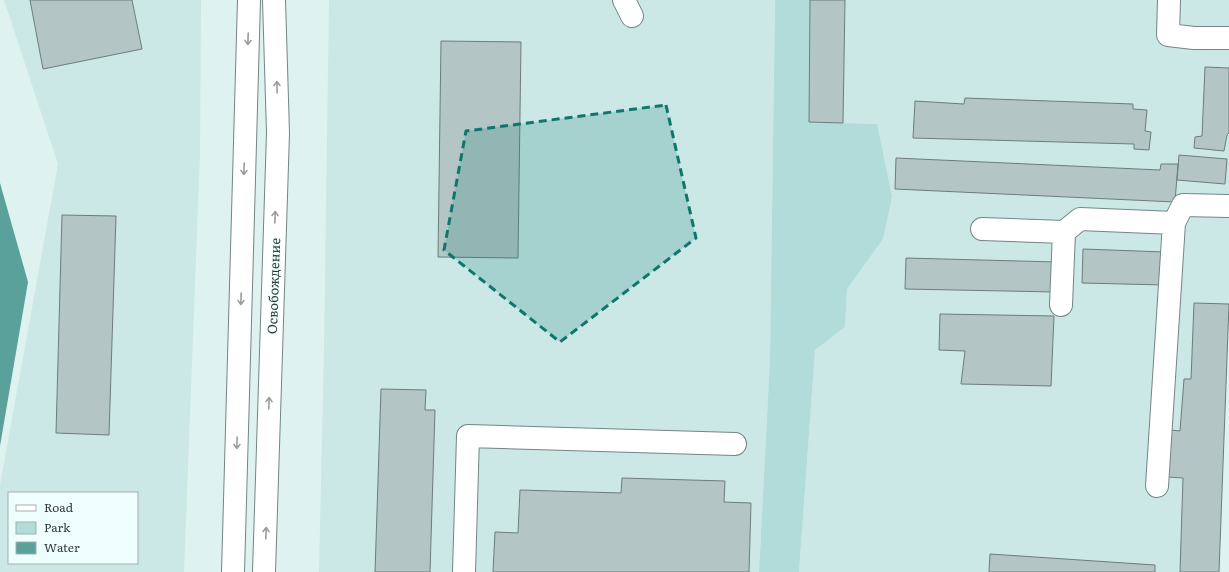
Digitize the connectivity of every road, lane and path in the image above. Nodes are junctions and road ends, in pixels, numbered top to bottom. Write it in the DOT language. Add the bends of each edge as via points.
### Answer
graph roads {
  1 [pos="249,0"];
  2 [pos="274,0"];
  3 [pos="1169,0"];
  4 [pos="1229,38"];
  5 [pos="1229,206"];
  6 [pos="1174,223"];
  7 [pos="982,229"];
  8 [pos="1064,232"];
  9 [pos="1061,305"];
  10 [pos="735,444"];
  11 [pos="1157,486"];
  12 [pos="233,572"];
  13 [pos="264,572"];
  14 [pos="464,572"];
  1 -- 12 [label="street, one-way"];
  13 -- 2 [label="street, Освобождение, one-way" via="278,132"];
  3 -- 4 [label="street" via="1168,35"];
  5 -- 6 [label="street" via="1183,205"];
  6 -- 8 [label="street" via="1080,219"];
  6 -- 11 [label="street"];
  7 -- 8 [label="street"];
  8 -- 9 [label="street"];
  10 -- 14 [label="street" via="468,436"];
}
